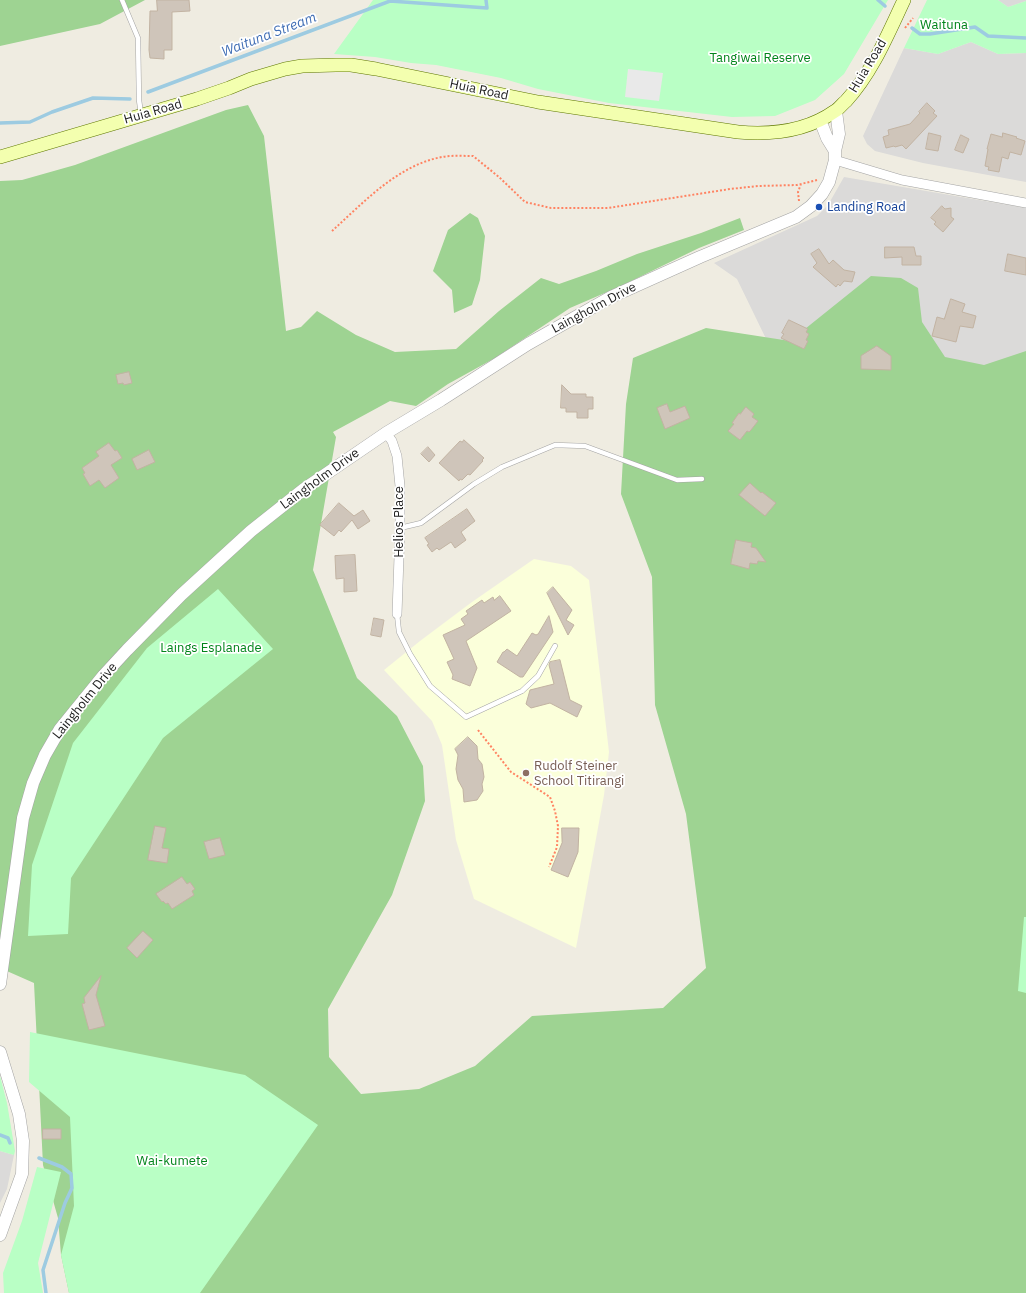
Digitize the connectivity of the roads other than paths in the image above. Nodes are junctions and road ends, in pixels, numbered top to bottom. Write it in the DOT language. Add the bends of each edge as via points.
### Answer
graph roads {
  1 [pos="122,0"];
  2 [pos="904,0"];
  3 [pos="836,111"];
  4 [pos="142,115"];
  5 [pos="820,120"];
  6 [pos="835,156"];
  7 [pos="0,157"];
  8 [pos="1026,203"];
  9 [pos="386,433"];
  10 [pos="702,479"];
  11 [pos="400,528"];
  12 [pos="397,614"];
  13 [pos="555,646"];
  14 [pos="0,984"];
  15 [pos="0,1052"];
  16 [pos="0,1235"];
  1 -- 4 [label="lane" via="138,38 139,100"];
  2 -- 3 [label="main road, Huia Road" via="862,81"];
  3 -- 5 [label="main road, Huia Road"];
  3 -- 6 [label="street, Laingholm Drive" via="839,134"];
  4 -- 5 [label="main road, Huia Road" via="274,72 294,67 336,65 403,74 576,109 738,132 775,133"];
  4 -- 7 [label="main road, Huia Road"];
  5 -- 6 [label="street"];
  6 -- 8 [label="street" via="902,180"];
  6 -- 9 [label="street, Laingholm Drive" via="829,182 822,194 796,217 611,297 528,344"];
  9 -- 11 [label="street, Helios Place" via="397,456"];
  9 -- 14 [label="street, Laingholm Drive" via="304,489 251,531 181,595 127,650 60,730 45,754 33,782 23,818"];
  10 -- 11 [label="lane" via="677,480 585,446 555,445 502,467 421,523"];
  11 -- 12 [label="street, Helios Place"];
  12 -- 13 [label="lane" via="399,632 430,686 466,717 522,691 538,676"];
  15 -- 16 [label="street" via="19,1114 23,1141 22,1174"];
}
